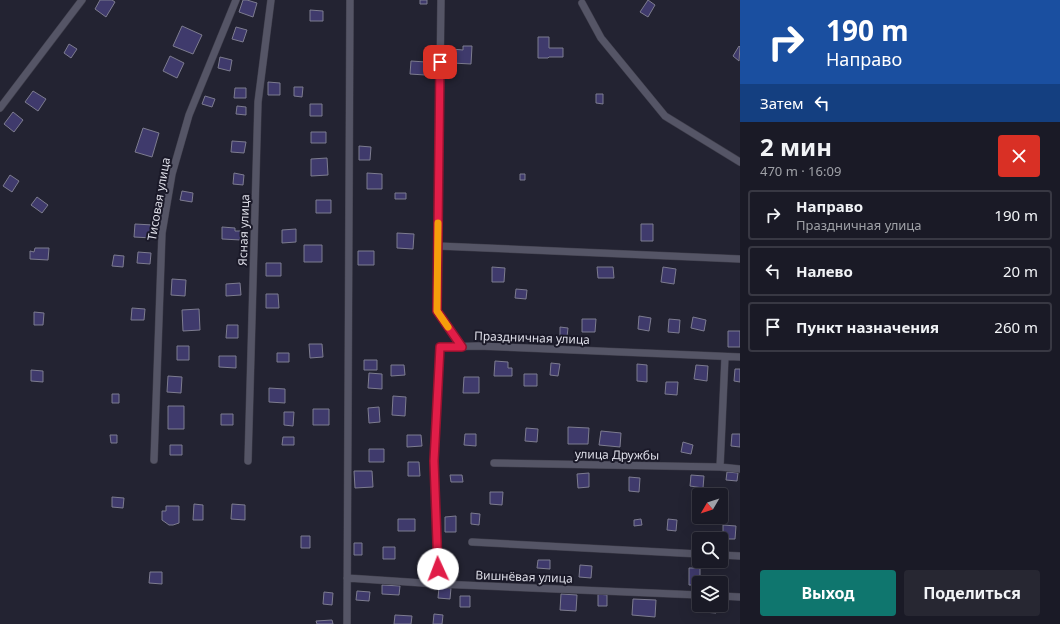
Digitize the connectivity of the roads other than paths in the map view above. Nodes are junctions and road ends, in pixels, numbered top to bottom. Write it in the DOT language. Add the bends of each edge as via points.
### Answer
graph roads {
  1 [pos="82,0"];
  2 [pos="236,0"];
  3 [pos="271,0"];
  4 [pos="350,0"];
  5 [pos="441,0"];
  6 [pos="581,1"];
  7 [pos="0,108"];
  8 [pos="740,162"];
  9 [pos="438,246"];
  10 [pos="740,259"];
  11 [pos="462,347"];
  12 [pos="725,357"];
  13 [pos="740,358"];
  14 [pos="154,460"];
  15 [pos="248,461"];
  16 [pos="494,463"];
  17 [pos="720,468"];
  18 [pos="740,469"];
  19 [pos="472,542"];
  20 [pos="692,554"];
  21 [pos="728,555"];
  22 [pos="740,556"];
  23 [pos="347,578"];
  24 [pos="438,584"];
  25 [pos="692,595"];
  26 [pos="728,596"];
  27 [pos="740,597"];
  28 [pos="348,624"];
  1 -- 7 [label="street"];
  2 -- 14 [label="street, Тисовая улица" via="189,115 172,174 162,233"];
  3 -- 15 [label="street, Ясная улица" via="258,102"];
  4 -- 23 [label="street"];
  5 -- 9 [label="street"];
  6 -- 8 [label="street" via="601,38 665,116"];
  9 -- 10 [label="street"];
  9 -- 11 [label="street" via="437,311"];
  11 -- 12 [label="street, Праздничная улица"];
  11 -- 24 [label="street, Праздничная улица" via="440,347 434,461"];
  12 -- 13 [label="street, Праздничная улица"];
  12 -- 17 [label="street"];
  16 -- 17 [label="street, улица Дружбы"];
  17 -- 18 [label="street, улица Дружбы"];
  19 -- 20 [label="street"];
  21 -- 22 [label="street"];
  23 -- 24 [label="street, Вишнёвая улица"];
  23 -- 28 [label="street"];
  24 -- 25 [label="street, Вишнёвая улица"];
  26 -- 27 [label="street"];
}
